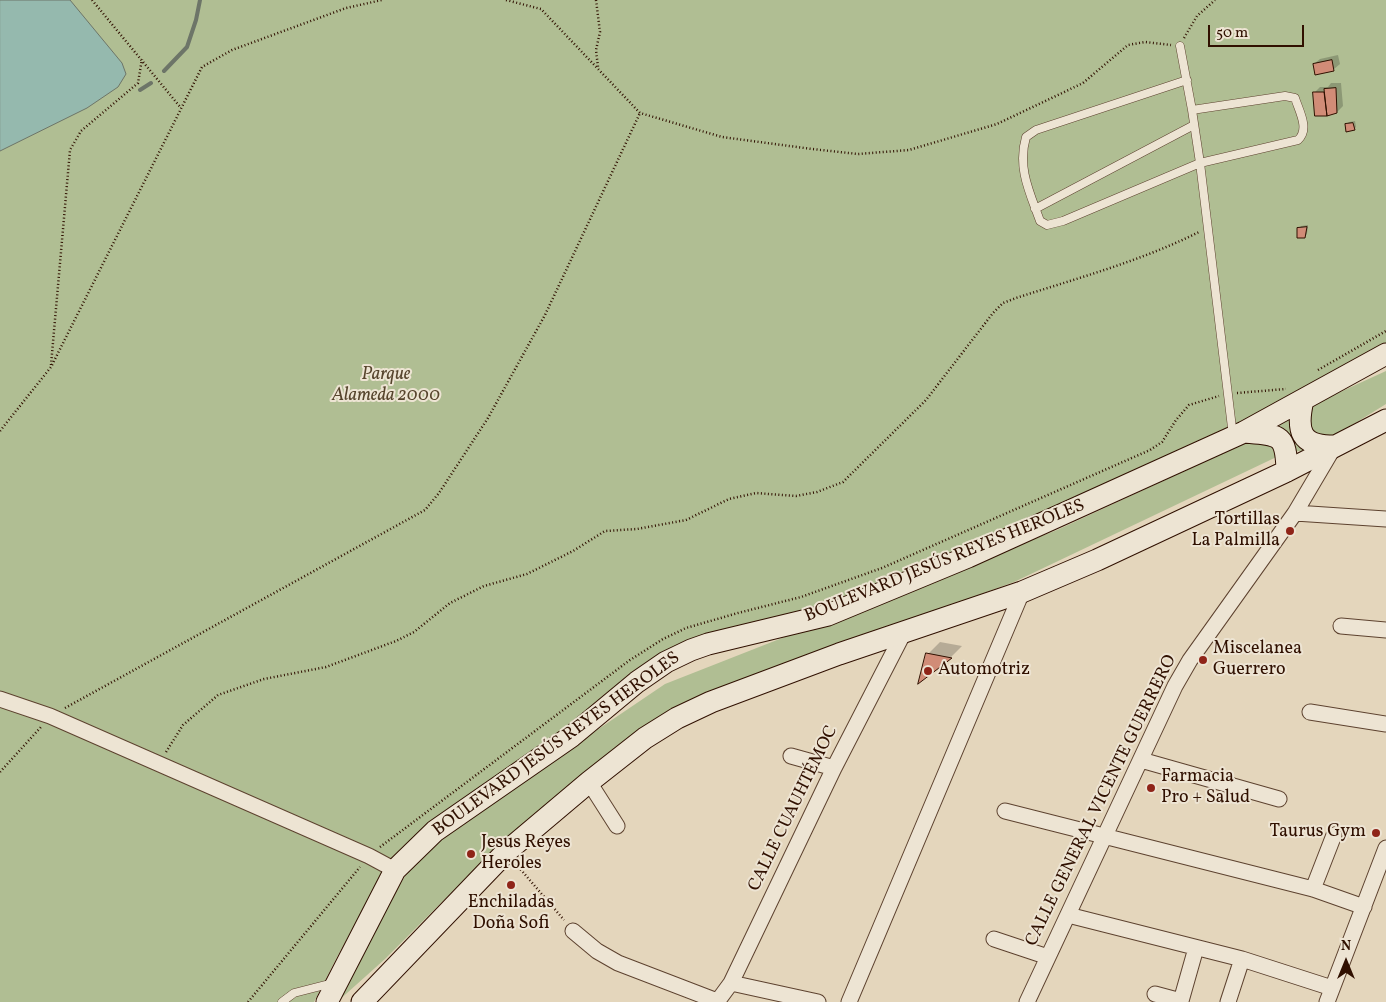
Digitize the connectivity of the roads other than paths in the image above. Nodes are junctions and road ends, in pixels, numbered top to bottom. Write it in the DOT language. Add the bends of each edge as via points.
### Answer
graph roads {
  1 [pos="1180,46"];
  2 [pos="1187,80"];
  3 [pos="1192,110"];
  4 [pos="1194,125"];
  5 [pos="1200,163"];
  6 [pos="1035,209"];
  7 [pos="1386,354"];
  8 [pos="1295,395"];
  9 [pos="1386,420"];
  10 [pos="1238,434"];
  11 [pos="1334,446"];
  12 [pos="1287,472"];
  13 [pos="1296,512"];
  14 [pos="1386,520"];
  15 [pos="1022,592"];
  16 [pos="1341,626"];
  17 [pos="1386,630"];
  18 [pos="904,632"];
  19 [pos="0,699"];
  20 [pos="1310,712"];
  21 [pos="1386,724"];
  22 [pos="791,756"];
  23 [pos="1141,760"];
  24 [pos="834,768"];
  25 [pos="589,782"];
  26 [pos="1278,799"];
  27 [pos="1004,812"];
  28 [pos="618,826"];
  29 [pos="1334,835"];
  30 [pos="1104,836"];
  31 [pos="1386,848"];
  32 [pos="395,870"];
  33 [pos="1312,889"];
  34 [pos="1364,907"];
  35 [pos="1068,915"];
  36 [pos="573,931"];
  37 [pos="994,939"];
  38 [pos="1196,948"];
  39 [pos="1048,957"];
  40 [pos="1242,959"];
  41 [pos="338,981"];
  42 [pos="731,983"];
  43 [pos="1155,994"];
  44 [pos="1330,995"];
  45 [pos="717,1001"];
  46 [pos="282,1002"];
  47 [pos="327,1002"];
  48 [pos="362,1002"];
  49 [pos="818,1002"];
  50 [pos="849,1002"];
  51 [pos="1027,1002"];
  52 [pos="1228,1002"];
  1 -- 2 [label="lane"];
  2 -- 3 [label="lane"];
  2 -- 6 [label="lane" via="1036,130 1026,137 1022,161"];
  3 -- 4 [label="lane"];
  3 -- 5 [label="lane" via="1291,96 1295,98 1304,126 1298,140"];
  4 -- 5 [label="lane"];
  4 -- 6 [label="lane"];
  5 -- 6 [label="lane" via="1063,221 1047,225 1040,221"];
  5 -- 10 [label="lane" via="1228,394"];
  7 -- 8 [label="main road, BOULEVARD JESÚS REYES HEROLES"];
  8 -- 10 [label="main road, BOULEVARD JESÚS REYES HEROLES"];
  8 -- 11 [label="main road" via="1300,426 1307,440 1313,444"];
  9 -- 11 [label="main road"];
  10 -- 12 [label="main road" via="1276,436 1287,453"];
  10 -- 32 [label="main road, BOULEVARD JESÚS REYES HEROLES" via="968,557 828,615 708,644 677,656 637,682 552,752 444,824"];
  11 -- 12 [label="main road"];
  11 -- 13 [label="street, CALLE GENERAL VICENTE GUERRERO"];
  12 -- 15 [label="main road"];
  13 -- 14 [label="street"];
  13 -- 23 [label="street, CALLE GENERAL VICENTE GUERRERO" via="1190,660"];
  15 -- 18 [label="main road"];
  15 -- 50 [label="street"];
  16 -- 17 [label="street"];
  18 -- 24 [label="street, CALLE CUAUHTÉMOC"];
  18 -- 25 [label="main road" via="711,702 677,718 645,738"];
  19 -- 32 [label="street" via="50,716"];
  20 -- 21 [label="street"];
  22 -- 24 [label="street"];
  23 -- 26 [label="street"];
  23 -- 30 [label="street, CALLE GENERAL VICENTE GUERRERO"];
  24 -- 42 [label="street, CALLE CUAUHTÉMOC"];
  25 -- 28 [label="street"];
  25 -- 48 [label="main road" via="506,852"];
  27 -- 30 [label="street"];
  29 -- 33 [label="street"];
  30 -- 33 [label="street"];
  30 -- 35 [label="street, CALLE GENERAL VICENTE GUERRERO"];
  31 -- 34 [label="street"];
  32 -- 41 [label="main road, BOULEVARD JESÚS REYES HEROLES"];
  33 -- 34 [label="street"];
  34 -- 44 [label="street"];
  35 -- 38 [label="street"];
  35 -- 39 [label="street, CALLE GENERAL VICENTE GUERRERO"];
  36 -- 45 [label="street" via="618,963"];
  37 -- 39 [label="street"];
  38 -- 40 [label="street"];
  38 -- 43 [label="street" via="1181,1001"];
  39 -- 51 [label="street, CALLE GENERAL VICENTE GUERRERO"];
  40 -- 44 [label="street"];
  40 -- 52 [label="street"];
  41 -- 46 [label="lane" via="294,993"];
  41 -- 47 [label="main road, BOULEVARD JESÚS REYES HEROLES"];
  42 -- 45 [label="street, CALLE CUAUHTÉMOC"];
  42 -- 49 [label="street"];
}
